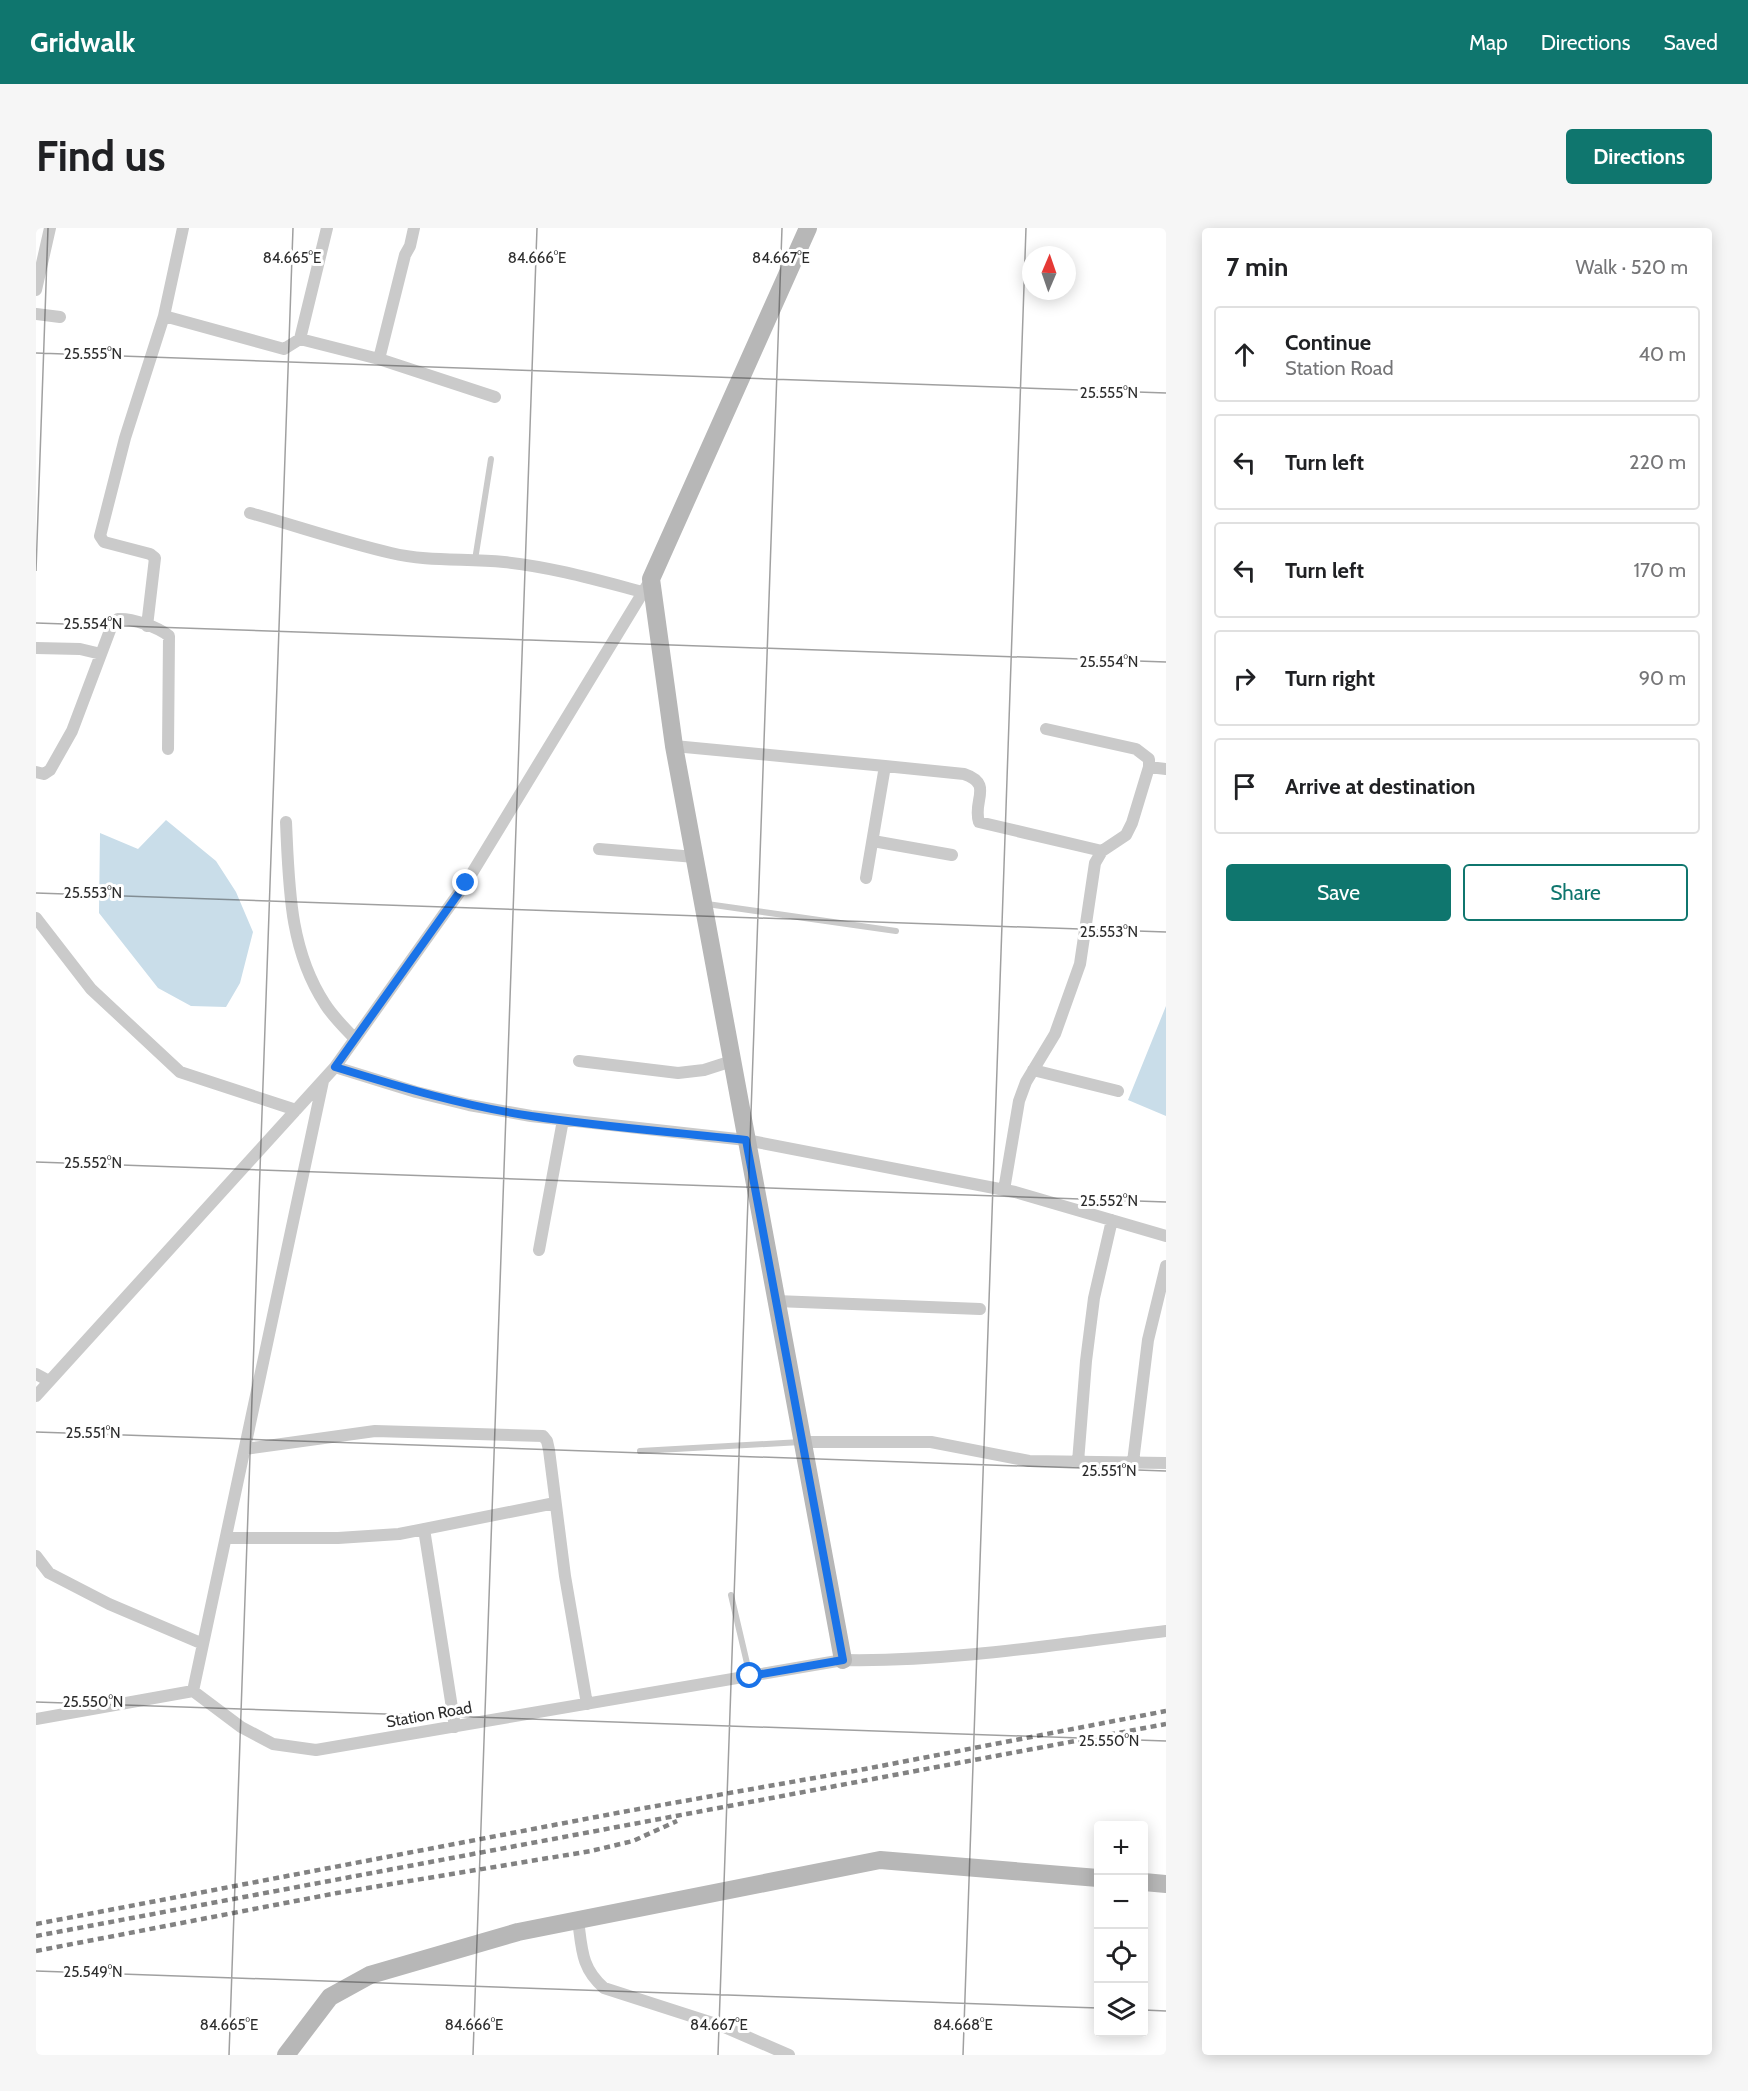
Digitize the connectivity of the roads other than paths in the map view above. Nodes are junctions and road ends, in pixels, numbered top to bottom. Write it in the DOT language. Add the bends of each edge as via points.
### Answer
graph roads {
  1 [pos="50,228"];
  2 [pos="183,228"];
  3 [pos="327,228"];
  4 [pos="414,228"];
  5 [pos="808,228"];
  6 [pos="36,290"];
  7 [pos="36,314"];
  8 [pos="164,316"];
  9 [pos="60,317"];
  10 [pos="300,339"];
  11 [pos="379,359"];
  12 [pos="495,397"];
  13 [pos="491,459"];
  14 [pos="250,513"];
  15 [pos="475,560"];
  16 [pos="647,586"];
  17 [pos="147,626"];
  18 [pos="36,648"];
  19 [pos="101,654"];
  20 [pos="1046,729"];
  21 [pos="674,746"];
  22 [pos="168,749"];
  23 [pos="885,766"];
  24 [pos="1149,767"];
  25 [pos="1166,770"];
  26 [pos="36,772"];
  27 [pos="286,822"];
  28 [pos="873,841"];
  29 [pos="599,849"];
  30 [pos="1102,851"];
  31 [pos="952,855"];
  32 [pos="695,857"];
  33 [pos="867,878"];
  34 [pos="704,904"];
  35 [pos="36,918"];
  36 [pos="896,931"];
  37 [pos="355,1039"];
  38 [pos="579,1061"];
  39 [pos="732,1062"];
  40 [pos="335,1067"];
  41 [pos="1033,1070"];
  42 [pos="323,1081"];
  43 [pos="1118,1091"];
  44 [pos="296,1110"];
  45 [pos="563,1120"];
  46 [pos="746,1140"];
  47 [pos="1004,1190"];
  48 [pos="1112,1220"];
  49 [pos="1166,1236"];
  50 [pos="539,1250"];
  51 [pos="1166,1266"];
  52 [pos="776,1301"];
  53 [pos="980,1309"];
  54 [pos="36,1374"];
  55 [pos="49,1381"];
  56 [pos="36,1396"];
  57 [pos="802,1442"];
  58 [pos="244,1449"];
  59 [pos="640,1451"];
  60 [pos="1078,1462"];
  61 [pos="1132,1462"];
  62 [pos="1166,1463"];
  63 [pos="555,1503"];
  64 [pos="423,1529"];
  65 [pos="226,1538"];
  66 [pos="36,1556"];
  67 [pos="731,1595"];
  68 [pos="1166,1631"];
  69 [pos="203,1644"];
  70 [pos="843,1660"];
  71 [pos="750,1676"];
  72 [pos="193,1691"];
  73 [pos="587,1704"];
  74 [pos="36,1719"];
  75 [pos="454,1727"];
  76 [pos="1094,1878"];
  77 [pos="1148,1882"];
  78 [pos="1166,1884"];
  79 [pos="578,1920"];
  80 [pos="286,2055"];
  81 [pos="789,2055"];
  1 -- 6 [label="street"];
  2 -- 8 [label="street"];
  3 -- 10 [label="street"];
  4 -- 11 [label="street"];
  5 -- 16 [label="street"];
  7 -- 9 [label="street"];
  8 -- 10 [label="street" via="284,349"];
  8 -- 17 [label="street" via="125,438 100,536 104,542 155,558"];
  10 -- 11 [label="street"];
  11 -- 12 [label="street"];
  13 -- 15 [label="lane"];
  14 -- 15 [label="street" via="392,554"];
  15 -- 16 [label="street" via="532,565"];
  16 -- 21 [label="street"];
  16 -- 37 [label="street" via="466,883"];
  17 -- 19 [label="street" via="118,619"];
  17 -- 22 [label="street" via="169,638"];
  18 -- 19 [label="street" via="80,649"];
  19 -- 26 [label="street" via="72,731 50,770 44,774"];
  20 -- 24 [label="street" via="1136,749 1149,759"];
  21 -- 23 [label="street"];
  21 -- 32 [label="street"];
  23 -- 28 [label="street"];
  23 -- 30 [label="street" via="973,777 981,791 979,822"];
  24 -- 25 [label="street"];
  24 -- 30 [label="street" via="1126,835"];
  27 -- 37 [label="street" via="291,911 303,960 326,1006"];
  28 -- 31 [label="street"];
  28 -- 33 [label="street"];
  29 -- 32 [label="street"];
  30 -- 41 [label="street" via="1092,874 1080,964 1055,1034"];
  32 -- 34 [label="street"];
  34 -- 36 [label="lane"];
  34 -- 39 [label="street"];
  35 -- 44 [label="street" via="91,989 180,1072"];
  37 -- 40 [label="street"];
  38 -- 39 [label="street" via="678,1073"];
  39 -- 46 [label="street"];
  40 -- 42 [label="street"];
  40 -- 45 [label="street" via="469,1105"];
  41 -- 43 [label="street"];
  41 -- 47 [label="street" via="1019,1101"];
  42 -- 44 [label="street"];
  42 -- 58 [label="street"];
  44 -- 55 [label="street"];
  45 -- 46 [label="street"];
  45 -- 50 [label="street"];
  46 -- 47 [label="street"];
  46 -- 52 [label="street"];
  47 -- 48 [label="street"];
  48 -- 49 [label="street"];
  48 -- 60 [label="street" via="1094,1298"];
  51 -- 61 [label="street" via="1148,1340"];
  52 -- 53 [label="street"];
  52 -- 57 [label="street"];
  54 -- 55 [label="street"];
  55 -- 56 [label="street"];
  57 -- 59 [label="lane"];
  57 -- 60 [label="street" via="931,1442 1029,1461"];
  57 -- 70 [label="street"];
  58 -- 63 [label="street" via="375,1431 543,1436 548,1441"];
  58 -- 65 [label="street"];
  60 -- 61 [label="street"];
  61 -- 62 [label="street"];
  63 -- 64 [label="street"];
  63 -- 73 [label="street"];
  64 -- 65 [label="street" via="338,1538"];
  64 -- 75 [label="street"];
  65 -- 69 [label="street"];
  66 -- 69 [label="street" via="49,1573 109,1604"];
  67 -- 71 [label="lane"];
  68 -- 70 [label="street, Station Road" via="936,1658"];
  69 -- 72 [label="street"];
  70 -- 71 [label="street, Station Road"];
  71 -- 73 [label="street, Station Road"];
  72 -- 74 [label="street"];
  72 -- 75 [label="street, Station Road" via="241,1727 273,1744 316,1750"];
  73 -- 75 [label="street, Station Road"];
  76 -- 79 [label="street" via="880,1860"];
  77 -- 78 [label="street"];
  79 -- 80 [label="street" via="518,1932 370,1974 330,1997"];
  79 -- 81 [label="street" via="583,1958 592,1977 604,1988 722,2026"];
}
